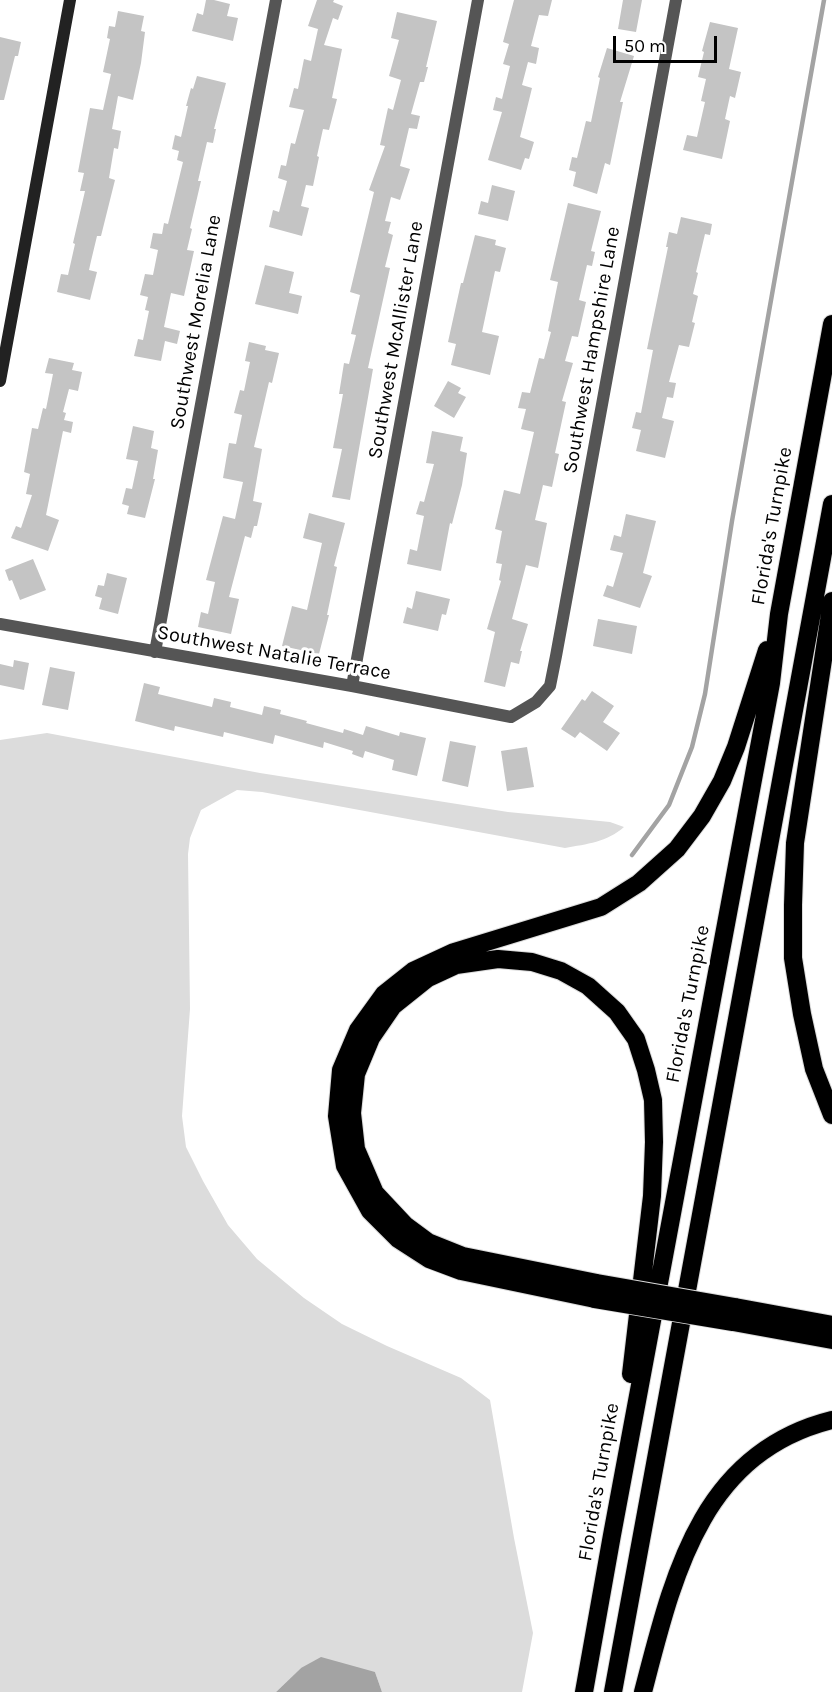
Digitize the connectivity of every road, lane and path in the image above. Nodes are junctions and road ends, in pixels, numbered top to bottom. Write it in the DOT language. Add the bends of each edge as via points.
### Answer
graph roads {
  1 [pos="70,0"];
  2 [pos="276,0"];
  3 [pos="478,0"];
  4 [pos="676,0"];
  5 [pos="832,324"];
  6 [pos="0,381"];
  7 [pos="832,504"];
  8 [pos="832,601"];
  9 [pos="779,614"];
  10 [pos="0,624"];
  11 [pos="155,652"];
  12 [pos="352,686"];
  13 [pos="536,702"];
  14 [pos="832,1114"];
  15 [pos="596,1291"];
  16 [pos="734,1315"];
  17 [pos="832,1325"];
  18 [pos="832,1340"];
  19 [pos="832,1420"];
  20 [pos="612,1535"];
  21 [pos="584,1692"];
  22 [pos="613,1692"];
  23 [pos="644,1692"];
  1 -- 6 [label="street"];
  2 -- 11 [label="street, Southwest Morelia Lane"];
  3 -- 12 [label="street, Southwest McAllister Lane"];
  4 -- 13 [label="street, Southwest Hampshire Lane" via="556,656 550,686"];
  5 -- 9 [label="highway, Florida's Turnpike"];
  7 -- 22 [label="highway"];
  8 -- 14 [label="highway" via="795,843 793,958 814,1069"];
  9 -- 15 [label="highway" via="722,781 677,849 639,883 601,907 454,952 413,971 384,994 364,1021 341,1070 337,1116 345,1166 370,1210 398,1239 429,1260 460,1271"];
  9 -- 20 [label="highway, Florida's Turnpike" via="771,683"];
  10 -- 11 [label="street, Southwest Natalie Terrace"];
  11 -- 12 [label="street, Southwest Natalie Terrace"];
  12 -- 13 [label="street, Southwest Natalie Terrace" via="511,717"];
  15 -- 16 [label="highway, bridge"];
  15 -- 20 [label="highway" via="463,1256 428,1242 405,1225 375,1193 356,1149 352,1113 357,1074 371,1038 393,1006 428,978 456,965 498,959 532,962 561,971 588,986 617,1012 636,1039 653,1100 652,1196"];
  16 -- 17 [label="highway"];
  16 -- 18 [label="highway"];
  19 -- 23 [label="highway" via="813,1425 752,1458 724,1486 700,1521 684,1555"];
  20 -- 21 [label="highway, Florida's Turnpike"];
}
